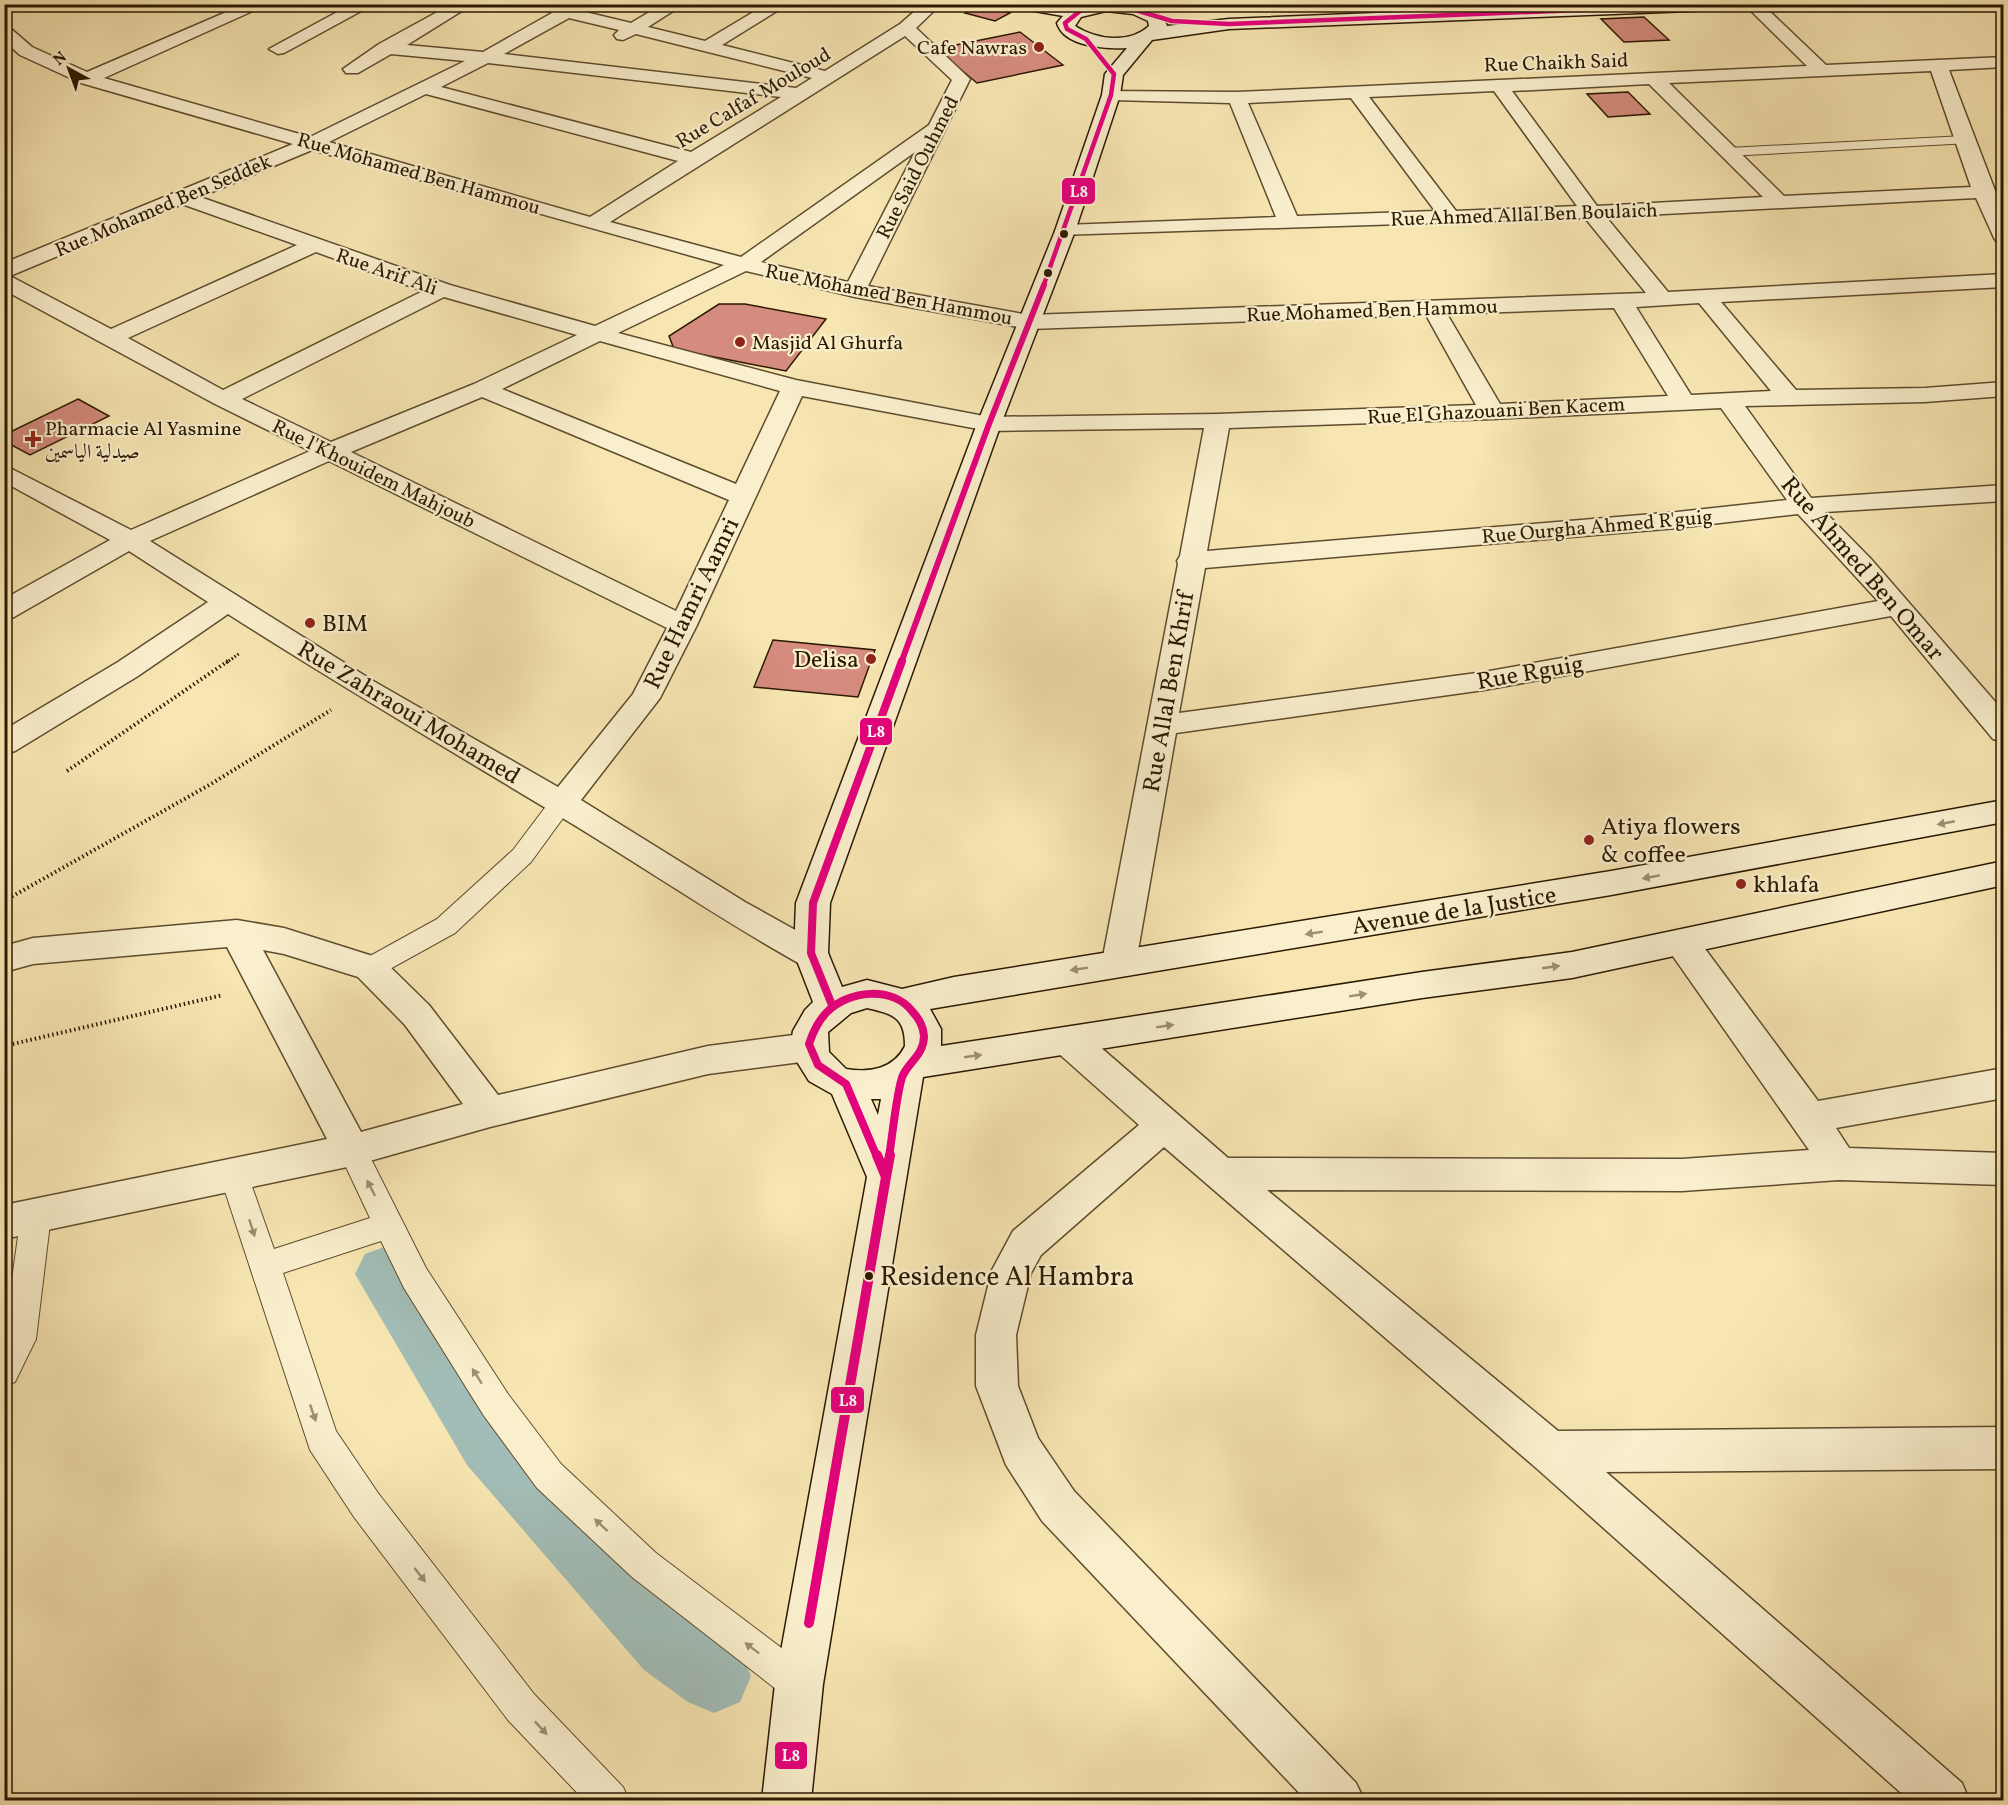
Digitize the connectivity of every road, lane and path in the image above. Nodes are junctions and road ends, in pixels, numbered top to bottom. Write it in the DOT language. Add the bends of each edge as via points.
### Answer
graph roads {
  1 [pos="260,4"];
  2 [pos="366,4"];
  3 [pos="465,4"];
  4 [pos="535,4"];
  5 [pos="676,4"];
  6 [pos="780,4"];
  7 [pos="933,4"];
  8 [pos="1023,4"];
  9 [pos="1741,4"];
  10 [pos="1752,4"];
  11 [pos="1106,5"];
  12 [pos="574,8"];
  13 [pos="1564,8"];
  14 [pos="1075,13"];
  15 [pos="633,28"];
  16 [pos="906,28"];
  17 [pos="1152,29"];
  18 [pos="4,32"];
  19 [pos="1086,39"];
  20 [pos="613,41"];
  21 [pos="708,46"];
  22 [pos="386,48"];
  23 [pos="278,49"];
  24 [pos="593,54"];
  25 [pos="483,59"];
  26 [pos="2004,62"];
  27 [pos="1938,65"];
  28 [pos="573,66"];
  29 [pos="352,69"];
  30 [pos="1821,69"];
  31 [pos="1114,74"];
  32 [pos="829,77"];
  33 [pos="87,79"];
  34 [pos="1655,80"];
  35 [pos="1500,87"];
  36 [pos="425,88"];
  37 [pos="1356,92"];
  38 [pos="801,94"];
  39 [pos="1111,95"];
  40 [pos="1237,98"];
  41 [pos="939,126"];
  42 [pos="1965,140"];
  43 [pos="314,142"];
  44 [pos="1728,152"];
  45 [pos="694,159"];
  46 [pos="1983,192"];
  47 [pos="181,197"];
  48 [pos="1779,202"];
  49 [pos="1591,212"];
  50 [pos="1449,216"];
  51 [pos="1289,223"];
  52 [pos="593,224"];
  53 [pos="1065,231"];
  54 [pos="2004,238"];
  55 [pos="313,246"];
  56 [pos="744,264"];
  57 [pos="4,271"];
  58 [pos="2004,279"];
  59 [pos="4,281"];
  60 [pos="442,290"];
  61 [pos="855,290"];
  62 [pos="1705,297"];
  63 [pos="1662,299"];
  64 [pos="1621,301"];
  65 [pos="1434,308"];
  66 [pos="1029,322"];
  67 [pos="598,334"];
  68 [pos="110,338"];
  69 [pos="794,387"];
  70 [pos="482,389"];
  71 [pos="2004,389"];
  72 [pos="1789,397"];
  73 [pos="223,399"];
  74 [pos="1728,400"];
  75 [pos="1684,402"];
  76 [pos="1492,412"];
  77 [pos="1218,421"];
  78 [pos="989,424"];
  79 [pos="329,452"];
  80 [pos="4,472"];
  81 [pos="2004,493"];
  82 [pos="742,496"];
  83 [pos="1804,506"];
  84 [pos="130,540"];
  85 [pos="1190,561"];
  86 [pos="227,602"];
  87 [pos="1894,607"];
  88 [pos="4,610"];
  89 [pos="683,626"];
  90 [pos="211,673"];
  91 [pos="307,725"];
  92 [pos="1164,725"];
  93 [pos="2004,732"];
  94 [pos="4,744"];
  95 [pos="67,771"];
  96 [pos="562,803"];
  97 [pos="2004,811"];
  98 [pos="2004,873"];
  99 [pos="4,901"];
  100 [pos="237,933"];
  101 [pos="1682,943"];
  102 [pos="812,954"];
  103 [pos="4,959"];
  104 [pos="1119,962"];
  105 [pos="370,968"];
  106 [pos="266,985"];
  107 [pos="903,1002"];
  108 [pos="832,1005"];
  109 [pos="1070,1042"];
  110 [pos="4,1046"];
  111 [pos="809,1047"];
  112 [pos="909,1069"];
  113 [pos="2004,1083"];
  114 [pos="846,1084"];
  115 [pos="490,1112"];
  116 [pos="1809,1118"];
  117 [pos="1163,1126"];
  118 [pos="352,1150"];
  119 [pos="1839,1164"];
  120 [pos="2004,1169"];
  121 [pos="234,1173"];
  122 [pos="1220,1174"];
  123 [pos="886,1178"];
  124 [pos="20,1218"];
  125 [pos="389,1225"];
  126 [pos="264,1266"];
  127 [pos="4,1371"];
  128 [pos="2004,1448"];
  129 [pos="1550,1452"];
  130 [pos="799,1684"];
  131 [pos="610,1800"];
  132 [pos="786,1800"];
  133 [pos="1339,1800"];
  134 [pos="1945,1800"];
  1 -- 33 [label="street"];
  2 -- 23 [label="street"];
  3 -- 22 [label="street"];
  4 -- 12 [label="street"];
  5 -- 15 [label="street"];
  6 -- 21 [label="street"];
  7 -- 16 [label="street, Rue Calfaf Mouloud"];
  8 -- 14 [label="street"];
  9 -- 13 [label="street"];
  10 -- 30 [label="street"];
  11 -- 14 [label="street"];
  11 -- 17 [label="street" via="1130,8"];
  12 -- 15 [label="street"];
  12 -- 25 [label="street, Rue Mohamed Ben Seddek"];
  13 -- 17 [label="street"];
  14 -- 19 [label="street" via="1065,23 1067,29"];
  15 -- 20 [label="street"];
  15 -- 21 [label="street"];
  16 -- 32 [label="street, Rue Calfaf Mouloud"];
  16 -- 41 [label="street, Rue Said Ouhmed" via="962,79"];
  17 -- 19 [label="street" via="1123,42"];
  17 -- 31 [label="street"];
  18 -- 33 [label="street, Rue Mohamed Ben Hammou" via="27,51"];
  19 -- 31 [label="street"];
  21 -- 32 [label="street"];
  22 -- 25 [label="street"];
  22 -- 29 [label="street"];
  24 -- 28 [label="street"];
  25 -- 28 [label="street"];
  25 -- 36 [label="street, Rue Mohamed Ben Seddek"];
  26 -- 27 [label="street, Rue Chaikh Said"];
  27 -- 30 [label="street, Rue Chaikh Said"];
  27 -- 42 [label="street"];
  28 -- 38 [label="street"];
  30 -- 34 [label="street, Rue Chaikh Said"];
  31 -- 39 [label="street"];
  32 -- 38 [label="street, Rue Calfaf Mouloud"];
  33 -- 43 [label="street, Rue Mohamed Ben Hammou"];
  34 -- 35 [label="street, Rue Chaikh Said"];
  34 -- 44 [label="street"];
  35 -- 37 [label="street, Rue Chaikh Said"];
  35 -- 49 [label="street"];
  36 -- 43 [label="street, Rue Mohamed Ben Seddek"];
  36 -- 45 [label="street"];
  37 -- 40 [label="street, Rue Chaikh Said"];
  37 -- 50 [label="street"];
  38 -- 45 [label="street, Rue Calfaf Mouloud"];
  39 -- 40 [label="street, Rue Chaikh Said"];
  39 -- 53 [label="street"];
  40 -- 51 [label="street"];
  41 -- 56 [label="street"];
  41 -- 61 [label="street, Rue Said Ouhmed"];
  42 -- 44 [label="lane"];
  42 -- 46 [label="street"];
  43 -- 47 [label="street, Rue Mohamed Ben Seddek"];
  43 -- 52 [label="street, Rue Mohamed Ben Hammou"];
  44 -- 48 [label="street"];
  45 -- 52 [label="street, Rue Calfaf Mouloud"];
  46 -- 48 [label="street, Rue Ahmed Allal Ben Boulaich"];
  46 -- 54 [label="street"];
  47 -- 55 [label="street, Rue Arif Ali"];
  47 -- 57 [label="street, Rue Mohamed Ben Seddek"];
  48 -- 49 [label="street, Rue Ahmed Allal Ben Boulaich"];
  49 -- 50 [label="street, Rue Ahmed Allal Ben Boulaich"];
  49 -- 63 [label="street"];
  50 -- 51 [label="street, Rue Ahmed Allal Ben Boulaich"];
  51 -- 53 [label="street, Rue Ahmed Allal Ben Boulaich"];
  52 -- 56 [label="street, Rue Mohamed Ben Hammou"];
  53 -- 66 [label="street"];
  55 -- 60 [label="street, Rue Arif Ali"];
  55 -- 68 [label="street"];
  56 -- 61 [label="street, Rue Mohamed Ben Hammou"];
  56 -- 67 [label="street"];
  58 -- 62 [label="street, Rue Mohamed Ben Hammou"];
  59 -- 68 [label="street, Rue l'Khouidem Mahjoub"];
  60 -- 67 [label="street, Rue Arif Ali"];
  60 -- 73 [label="street"];
  61 -- 66 [label="street, Rue Mohamed Ben Hammou"];
  62 -- 63 [label="street, Rue Mohamed Ben Hammou"];
  62 -- 72 [label="street"];
  63 -- 64 [label="street, Rue Mohamed Ben Hammou"];
  64 -- 65 [label="street, Rue Mohamed Ben Hammou"];
  64 -- 75 [label="street"];
  65 -- 66 [label="street, Rue Mohamed Ben Hammou"];
  65 -- 76 [label="street"];
  66 -- 78 [label="street"];
  67 -- 69 [label="street, Rue Arif Ali"];
  67 -- 70 [label="street"];
  68 -- 73 [label="street, Rue l'Khouidem Mahjoub"];
  69 -- 78 [label="street, Rue El Ghazouani Ben Kacem"];
  69 -- 82 [label="street, Rue Hamri Aamri"];
  70 -- 79 [label="street"];
  70 -- 82 [label="street"];
  71 -- 72 [label="street, Rue El Ghazouani Ben Kacem" via="1925,395"];
  72 -- 74 [label="street, Rue El Ghazouani Ben Kacem"];
  73 -- 79 [label="street, Rue l'Khouidem Mahjoub"];
  74 -- 75 [label="street, Rue El Ghazouani Ben Kacem"];
  74 -- 83 [label="street, Rue Ahmed Ben Omar"];
  75 -- 76 [label="street, Rue El Ghazouani Ben Kacem"];
  76 -- 77 [label="street, Rue El Ghazouani Ben Kacem"];
  77 -- 78 [label="street, Rue El Ghazouani Ben Kacem"];
  77 -- 85 [label="street, Rue Allal Ben Khrif"];
  78 -- 102 [label="street" via="813,903"];
  79 -- 84 [label="street"];
  79 -- 89 [label="street, Rue l'Khouidem Mahjoub"];
  80 -- 84 [label="street, Rue Zahraoui Mohamed"];
  81 -- 83 [label="street, Rue Ourgha Ahmed R'guig"];
  82 -- 89 [label="street, Rue Hamri Aamri"];
  83 -- 85 [label="street, Rue Ourgha Ahmed R'guig"];
  83 -- 87 [label="street, Rue Ahmed Ben Omar" via="1862,566"];
  84 -- 86 [label="street, Rue Zahraoui Mohamed"];
  84 -- 88 [label="street"];
  85 -- 92 [label="street, Rue Allal Ben Khrif"];
  86 -- 94 [label="street" via="128,669"];
  86 -- 96 [label="street, Rue Zahraoui Mohamed" via="365,690"];
  87 -- 92 [label="street, Rue Rguig" via="1484,681"];
  87 -- 93 [label="street, Rue Ahmed Ben Omar"];
  89 -- 96 [label="street, Rue Hamri Aamri" via="645,698"];
  90 -- 95 [label="path"];
  91 -- 99 [label="path"];
  92 -- 104 [label="street, Rue Allal Ben Khrif"];
  96 -- 102 [label="street, Rue Zahraoui Mohamed" via="733,911"];
  96 -- 105 [label="lane" via="522,856 446,926"];
  97 -- 104 [label="street, Avenue de la Justice, one-way" via="1797,853"];
  98 -- 101 [label="street"];
  100 -- 103 [label="street" via="33,951"];
  100 -- 105 [label="street" via="284,941"];
  100 -- 106 [label="street"];
  109 -- 101 [label="street, one-way" via="1422,984 1572,964"];
  101 -- 116 [label="street"];
  102 -- 108 [label="street"];
  104 -- 107 [label="street, Avenue de la Justice, one-way"];
  105 -- 115 [label="street" via="417,1015"];
  106 -- 110 [label="path"];
  106 -- 118 [label="street"];
  107 -- 108 [label="street" via="886,995 867,994"];
  107 -- 112 [label="street" via="917,1014 924,1030 923,1048"];
  108 -- 111 [label="street" via="818,1017"];
  112 -- 109 [label="street, one-way"];
  109 -- 117 [label="street"];
  111 -- 114 [label="street" via="827,1076"];
  111 -- 115 [label="street" via="708,1060"];
  112 -- 114 [label="street" via="886,1083 866,1087"];
  112 -- 123 [label="street"];
  113 -- 116 [label="street"];
  114 -- 123 [label="street"];
  115 -- 118 [label="street"];
  116 -- 119 [label="street"];
  117 -- 122 [label="street"];
  117 -- 133 [label="street" via="1027,1243 1012,1270 996,1335 997,1386 1021,1450 1058,1506"];
  118 -- 121 [label="street"];
  125 -- 118 [label="lane, one-way"];
  119 -- 120 [label="street"];
  119 -- 122 [label="street" via="1682,1175"];
  121 -- 124 [label="street"];
  121 -- 126 [label="lane, one-way"];
  122 -- 129 [label="street"];
  123 -- 130 [label="street"];
  124 -- 127 [label="lane" via="20,1339"];
  125 -- 126 [label="lane"];
  130 -- 125 [label="lane, one-way" via="644,1565 549,1476 496,1405 415,1278"];
  126 -- 131 [label="lane, one-way" via="322,1439 366,1505 521,1707"];
  128 -- 129 [label="street"];
  129 -- 134 [label="street"];
  130 -- 132 [label="street"];
}
